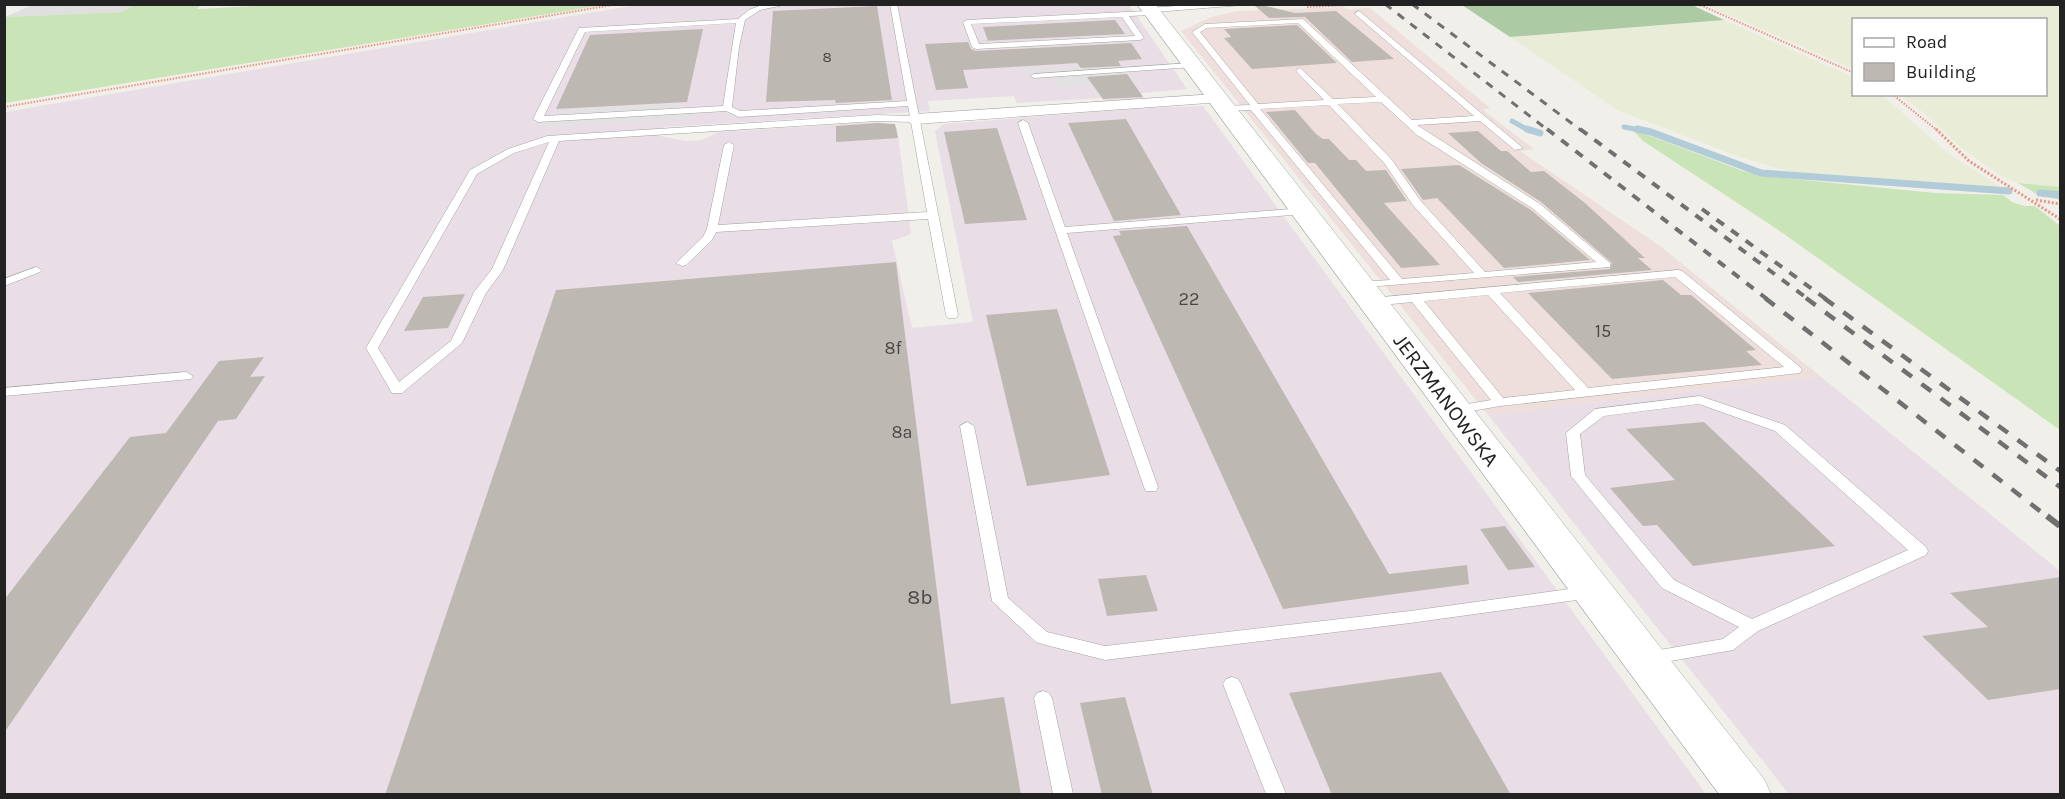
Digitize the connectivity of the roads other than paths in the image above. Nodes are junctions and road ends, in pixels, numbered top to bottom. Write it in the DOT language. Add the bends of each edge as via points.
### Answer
graph roads {
  1 [pos="786,4"];
  2 [pos="893,4"];
  3 [pos="1252,4"];
  4 [pos="772,5"];
  5 [pos="1180,6"];
  6 [pos="1149,9"];
  7 [pos="1359,13"];
  8 [pos="1124,14"];
  9 [pos="740,21"];
  10 [pos="1190,65"];
  11 [pos="1300,70"];
  12 [pos="1034,76"];
  13 [pos="1383,99"];
  14 [pos="1330,103"];
  15 [pos="1237,106"];
  16 [pos="727,108"];
  17 [pos="915,111"];
  18 [pos="1482,118"];
  19 [pos="1023,123"];
  20 [pos="1410,123"];
  21 [pos="555,139"];
  22 [pos="729,145"];
  23 [pos="1518,148"];
  24 [pos="1303,211"];
  25 [pos="934,215"];
  26 [pos="1062,230"];
  27 [pos="710,233"];
  28 [pos="682,264"];
  29 [pos="36,270"];
  30 [pos="1483,276"];
  31 [pos="4,283"];
  32 [pos="1377,290"];
  33 [pos="1491,291"];
  34 [pos="1414,298"];
  35 [pos="952,315"];
  36 [pos="186,376"];
  37 [pos="4,392"];
  38 [pos="1585,393"];
  39 [pos="1500,402"];
  40 [pos="1455,410"];
  41 [pos="967,426"];
  42 [pos="1151,487"];
  43 [pos="1593,592"];
  44 [pos="1752,626"];
  45 [pos="1643,659"];
  46 [pos="1232,684"];
  47 [pos="1043,698"];
  48 [pos="1063,795"];
  49 [pos="1276,795"];
  50 [pos="1747,795"];
  1 -- 4 [label="lane"];
  2 -- 17 [label="lane"];
  3 -- 5 [label="lane"];
  4 -- 9 [label="lane" via="752,10"];
  5 -- 6 [label="lane"];
  6 -- 8 [label="lane"];
  6 -- 10 [label="street, JERZMANOWSKA"];
  7 -- 18 [label="lane"];
  8 -- 8 [label="lane" via="1090,16 967,22 976,48 1140,38"];
  9 -- 16 [label="lane"];
  9 -- 16 [label="lane" via="582,30 538,119"];
  10 -- 12 [label="lane"];
  10 -- 15 [label="street, JERZMANOWSKA"];
  11 -- 14 [label="lane"];
  13 -- 14 [label="lane"];
  13 -- 15 [label="lane" via="1300,21 1205,26 1196,32"];
  13 -- 20 [label="lane"];
  14 -- 15 [label="lane"];
  14 -- 30 [label="lane" via="1389,162 1416,202"];
  15 -- 17 [label="street"];
  15 -- 24 [label="street, JERZMANOWSKA"];
  15 -- 32 [label="lane"];
  16 -- 17 [label="lane" via="739,114"];
  17 -- 21 [label="lane" via="878,118"];
  17 -- 25 [label="lane"];
  18 -- 20 [label="lane"];
  18 -- 23 [label="lane"];
  19 -- 26 [label="lane"];
  20 -- 30 [label="lane" via="1536,206 1606,265"];
  21 -- 21 [label="lane" via="511,151 473,171 372,348 397,390 456,342 480,292 497,270"];
  22 -- 27 [label="lane"];
  24 -- 26 [label="lane"];
  24 -- 32 [label="street, JERZMANOWSKA"];
  25 -- 27 [label="lane" via="867,219 828,228"];
  25 -- 35 [label="lane"];
  26 -- 42 [label="lane"];
  27 -- 28 [label="lane"];
  29 -- 31 [label="lane"];
  30 -- 32 [label="lane"];
  32 -- 34 [label="lane"];
  32 -- 40 [label="street, JERZMANOWSKA"];
  33 -- 34 [label="lane"];
  33 -- 38 [label="lane"];
  33 -- 38 [label="lane" via="1678,273 1795,370"];
  34 -- 39 [label="lane"];
  36 -- 37 [label="lane"];
  38 -- 39 [label="lane"];
  39 -- 40 [label="lane"];
  40 -- 43 [label="street, JERZMANOWSKA"];
  41 -- 43 [label="lane" via="1000,601 1042,638 1105,653"];
  43 -- 45 [label="street, JERZMANOWSKA"];
  44 -- 44 [label="lane" via="1920,551 1780,428 1700,400 1600,412 1573,433 1578,476 1668,584"];
  44 -- 45 [label="lane" via="1727,645"];
  45 -- 50 [label="street, JERZMANOWSKA"];
  46 -- 49 [label="lane"];
  47 -- 48 [label="lane"];
}
